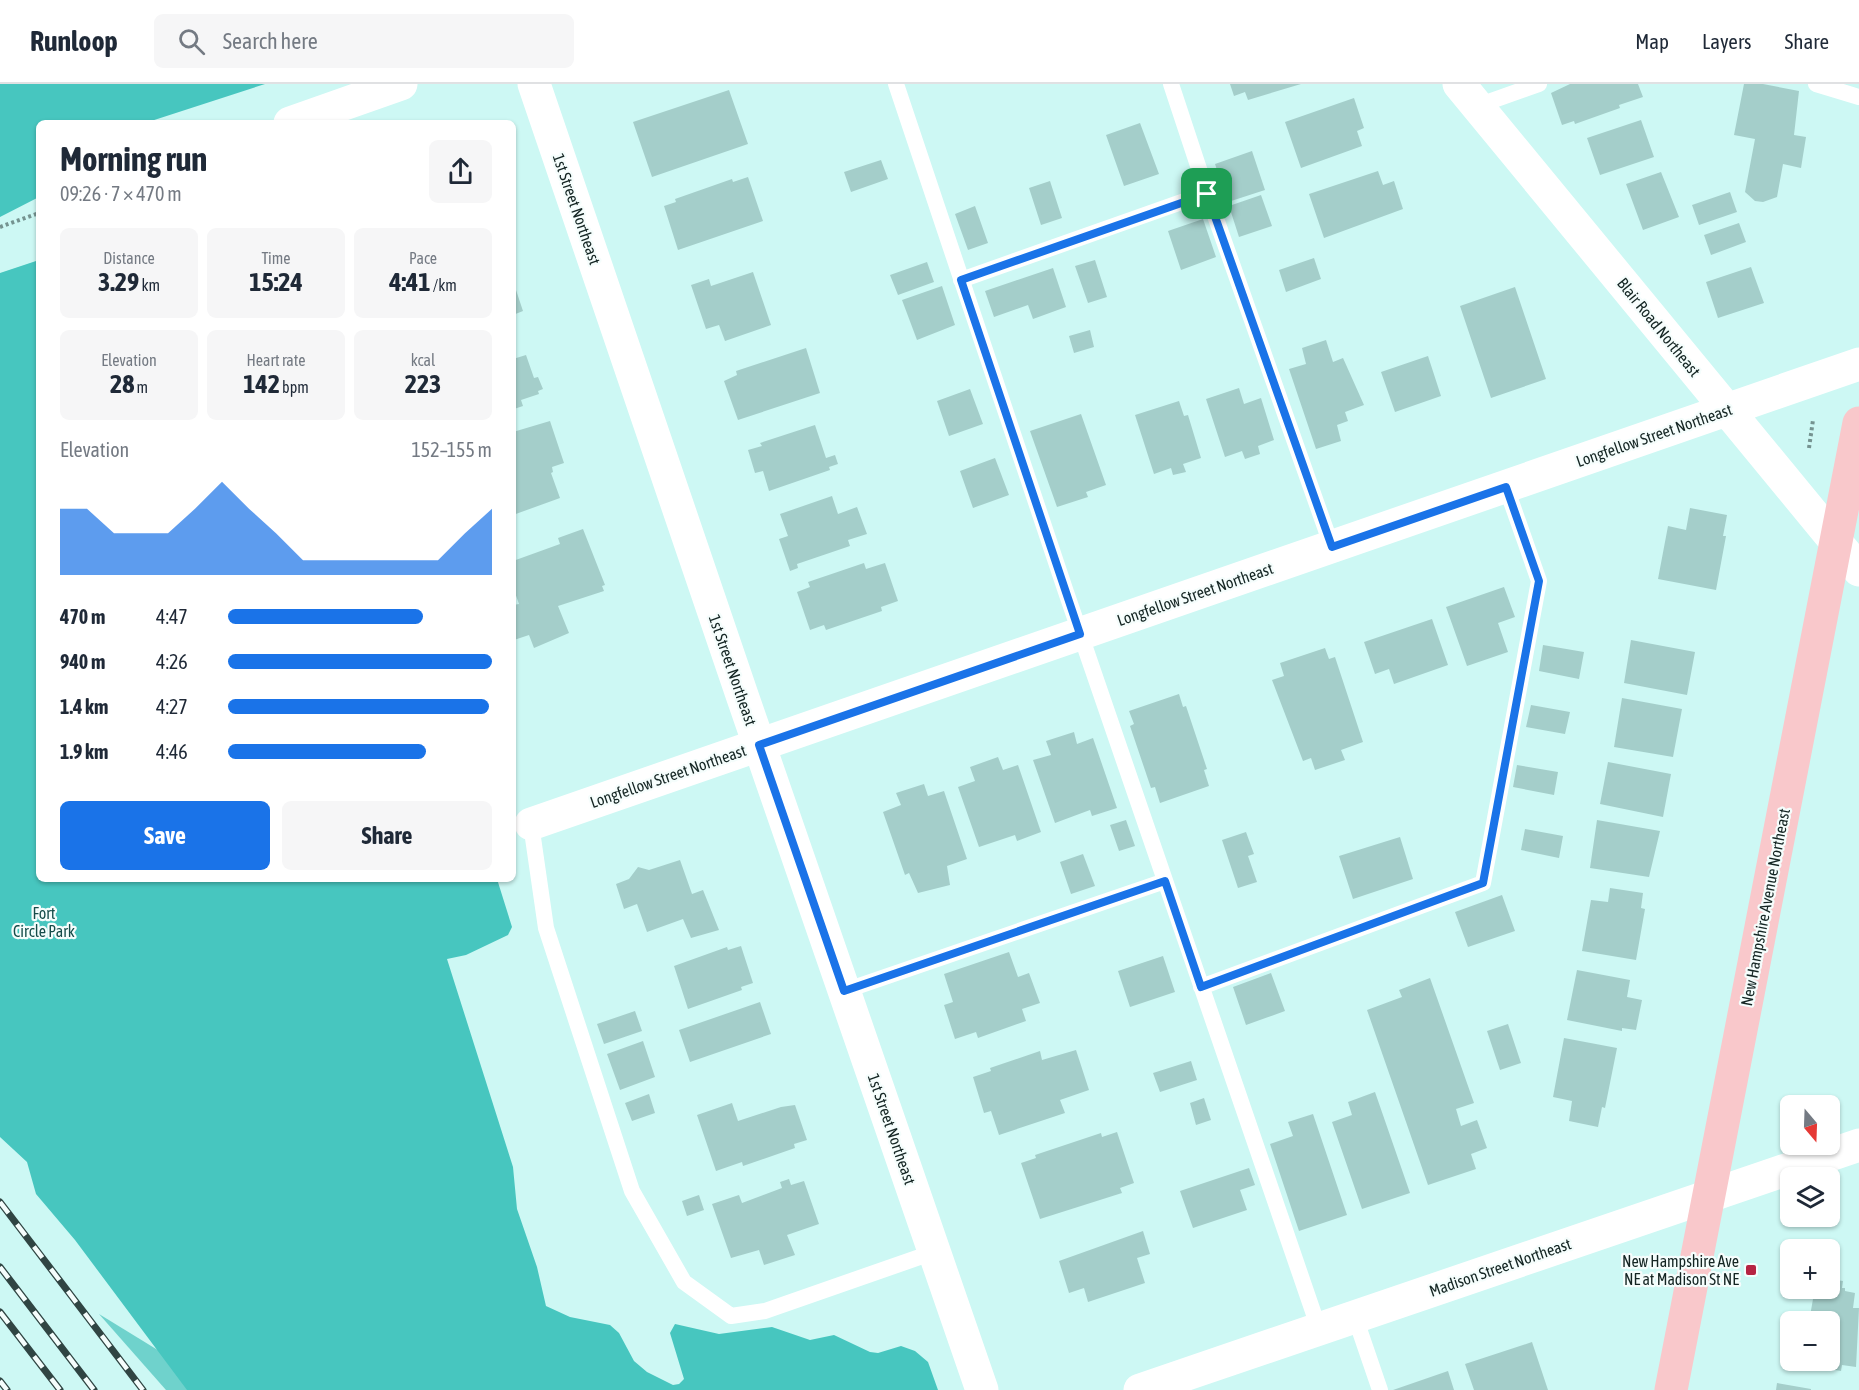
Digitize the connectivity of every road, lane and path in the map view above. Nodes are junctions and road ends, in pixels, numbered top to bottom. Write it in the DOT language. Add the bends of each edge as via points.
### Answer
graph roads {
  1 [pos="401,84"];
  2 [pos="534,84"];
  3 [pos="896,84"];
  4 [pos="1171,84"];
  5 [pos="1539,84"];
  6 [pos="1816,84"];
  7 [pos="1468,95"];
  8 [pos="1859,97"];
  9 [pos="299,120"];
  10 [pos="1207,194"];
  11 [pos="36,214"];
  12 [pos="0,227"];
  13 [pos="961,280"];
  14 [pos="1859,364"];
  15 [pos="1727,410"];
  16 [pos="1814,413"];
  17 [pos="1859,423"];
  18 [pos="1809,450"];
  19 [pos="1506,487"];
  20 [pos="1835,542"];
  21 [pos="1332,547"];
  22 [pos="1859,570"];
  23 [pos="1080,634"];
  24 [pos="759,745"];
  25 [pos="531,824"];
  26 [pos="1165,881"];
  27 [pos="1201,987"];
  28 [pos="844,991"];
  29 [pos="1859,1145"];
  30 [pos="1709,1196"];
  31 [pos="934,1252"];
  32 [pos="1355,1317"];
  33 [pos="1319,1329"];
  34 [pos="982,1390"];
  35 [pos="1140,1390"];
  36 [pos="1380,1390"];
  37 [pos="1671,1390"];
  1 -- 9 [label="street"];
  2 -- 24 [label="street, 1st Street Northeast"];
  3 -- 13 [label="lane"];
  4 -- 10 [label="lane"];
  5 -- 7 [label="lane"];
  6 -- 8 [label="lane"];
  7 -- 15 [label="street, Blair Road Northeast"];
  10 -- 13 [label="lane"];
  10 -- 21 [label="lane"];
  11 -- 12 [label="path"];
  13 -- 23 [label="lane"];
  14 -- 15 [label="street, Longfellow Street Northeast"];
  15 -- 19 [label="street, Longfellow Street Northeast"];
  15 -- 20 [label="street, Blair Road Northeast"];
  16 -- 18 [label="path"];
  17 -- 20 [label="main road, New Hampshire Avenue Northeast"];
  19 -- 21 [label="street, Longfellow Street Northeast"];
  19 -- 27 [label="lane" via="1539,581 1483,883"];
  20 -- 22 [label="street, Blair Road Northeast"];
  20 -- 30 [label="main road, New Hampshire Avenue Northeast"];
  21 -- 23 [label="street, Longfellow Street Northeast"];
  23 -- 24 [label="street, Longfellow Street Northeast"];
  23 -- 26 [label="lane"];
  24 -- 25 [label="street, Longfellow Street Northeast"];
  24 -- 28 [label="street, 1st Street Northeast"];
  25 -- 31 [label="lane" via="546,928 632,1191 684,1282 731,1316 765,1311"];
  26 -- 27 [label="lane"];
  26 -- 28 [label="lane"];
  27 -- 33 [label="lane"];
  28 -- 31 [label="street, 1st Street Northeast"];
  29 -- 30 [label="street, Madison Street Northeast"];
  30 -- 32 [label="street, Madison Street Northeast"];
  30 -- 37 [label="main road, New Hampshire Avenue Northeast"];
  31 -- 34 [label="street, 1st Street Northeast"];
  32 -- 33 [label="street, Madison Street Northeast"];
  32 -- 36 [label="lane"];
  33 -- 35 [label="street, Madison Street Northeast"];
}
